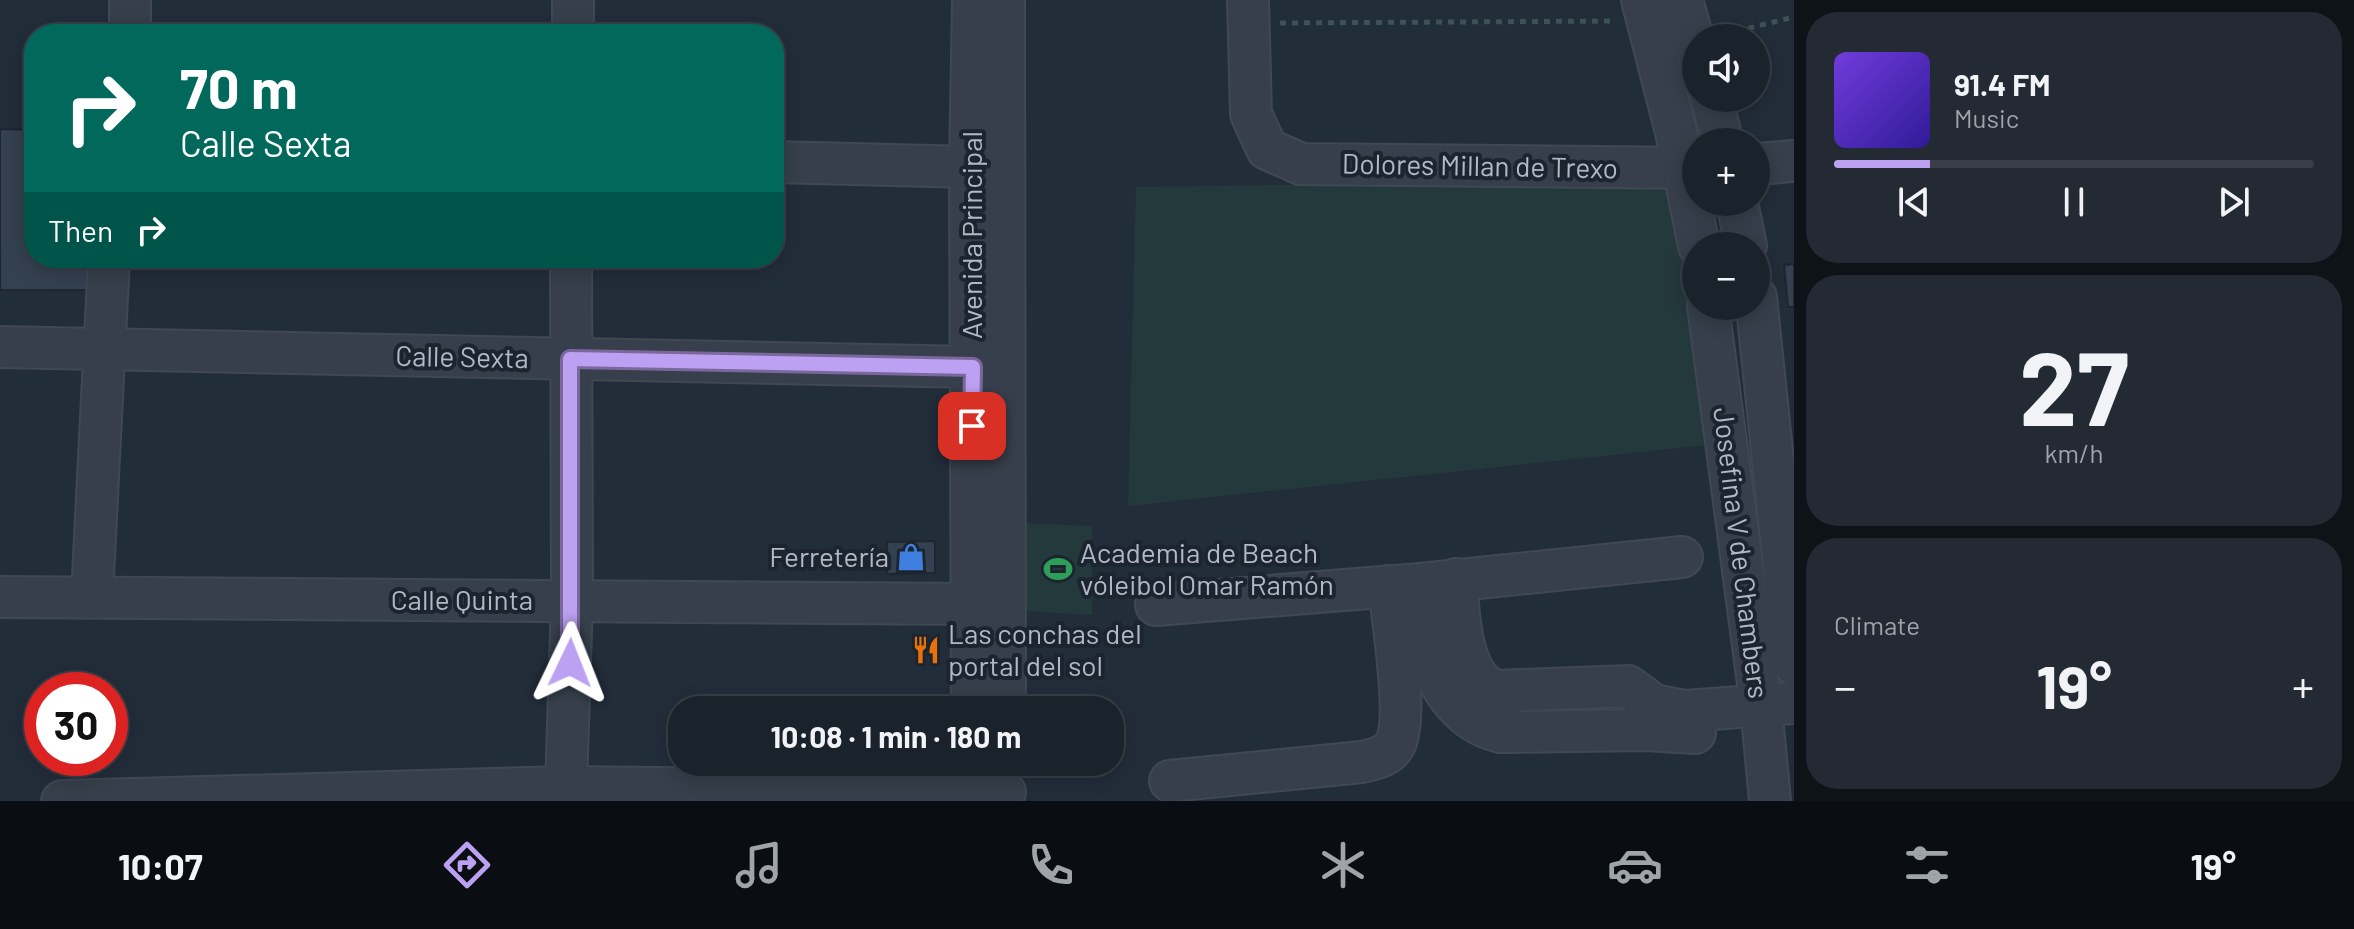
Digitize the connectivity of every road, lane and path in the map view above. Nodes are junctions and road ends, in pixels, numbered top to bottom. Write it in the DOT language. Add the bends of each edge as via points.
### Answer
graph roads {
  1 [pos="130,0"];
  2 [pos="573,0"];
  3 [pos="973,0"];
  4 [pos="1004,0"];
  5 [pos="1682,0"];
  6 [pos="1644,10"];
  7 [pos="1248,12"];
  8 [pos="1794,17"];
  9 [pos="130,24"];
  10 [pos="573,24"];
  11 [pos="1697,24"];
  12 [pos="1770,24"];
  13 [pos="1682,141"];
  14 [pos="1794,161"];
  15 [pos="784,162"];
  16 [pos="1770,163"];
  17 [pos="970,167"];
  18 [pos="1682,168"];
  19 [pos="108,268"];
  20 [pos="571,268"];
  21 [pos="1710,320"];
  22 [pos="1758,320"];
  23 [pos="0,347"];
  24 [pos="104,349"];
  25 [pos="570,359"];
  26 [pos="973,367"];
  27 [pos="1682,557"];
  28 [pos="1421,583"];
  29 [pos="0,597"];
  30 [pos="92,597"];
  31 [pos="572,601"];
  32 [pos="971,604"];
  33 [pos="1156,605"];
  34 [pos="1794,664"];
  35 [pos="1496,691"];
  36 [pos="972,696"];
  37 [pos="1005,696"];
  38 [pos="1778,719"];
  39 [pos="1501,732"];
  40 [pos="1170,781"];
  41 [pos="989,785"];
  42 [pos="566,787"];
  43 [pos="62,801"];
  44 [pos="1770,801"];
  1 -- 9 [label="street"];
  2 -- 10 [label="street"];
  3 -- 17 [label="street, Avenida Principal"];
  4 -- 37 [label="street, Avenida Principal"];
  5 -- 11 [label="street"];
  6 -- 7 [label="path"];
  6 -- 13 [label="street"];
  7 -- 18 [label="street, Dolores Millan de Trexo" via="1251,114 1267,149 1301,164"];
  8 -- 12 [label="path"];
  14 -- 16 [label="street"];
  15 -- 17 [label="street"];
  17 -- 26 [label="street, Avenida Principal"];
  19 -- 24 [label="street"];
  20 -- 25 [label="street"];
  21 -- 38 [label="street, Josefina V de Chambers"];
  22 -- 34 [label="street, Josefina V de Chambers"];
  23 -- 24 [label="street, Calle Sexta"];
  24 -- 25 [label="street, Calle Sexta"];
  24 -- 30 [label="street"];
  25 -- 26 [label="street, Calle Sexta"];
  25 -- 31 [label="street"];
  26 -- 32 [label="street, Avenida Principal"];
  27 -- 28 [label="street"];
  28 -- 33 [label="street"];
  28 -- 35 [label="street" via="1461,638 1481,682"];
  28 -- 39 [label="street" via="1428,652 1440,681 1467,717 1483,729"];
  28 -- 40 [label="street" via="1400,719 1388,752 1362,762"];
  29 -- 30 [label="street, Calle Quinta"];
  30 -- 31 [label="street, Calle Quinta"];
  31 -- 32 [label="street, Calle Quinta"];
  31 -- 42 [label="street"];
  32 -- 36 [label="street, Avenida Principal"];
  35 -- 38 [label="street" via="1628,686 1668,709"];
  35 -- 39 [label="street"];
  38 -- 39 [label="street" via="1646,730"];
  38 -- 44 [label="street, Josefina V de Chambers"];
  41 -- 42 [label="street"];
  42 -- 43 [label="street"];
}
